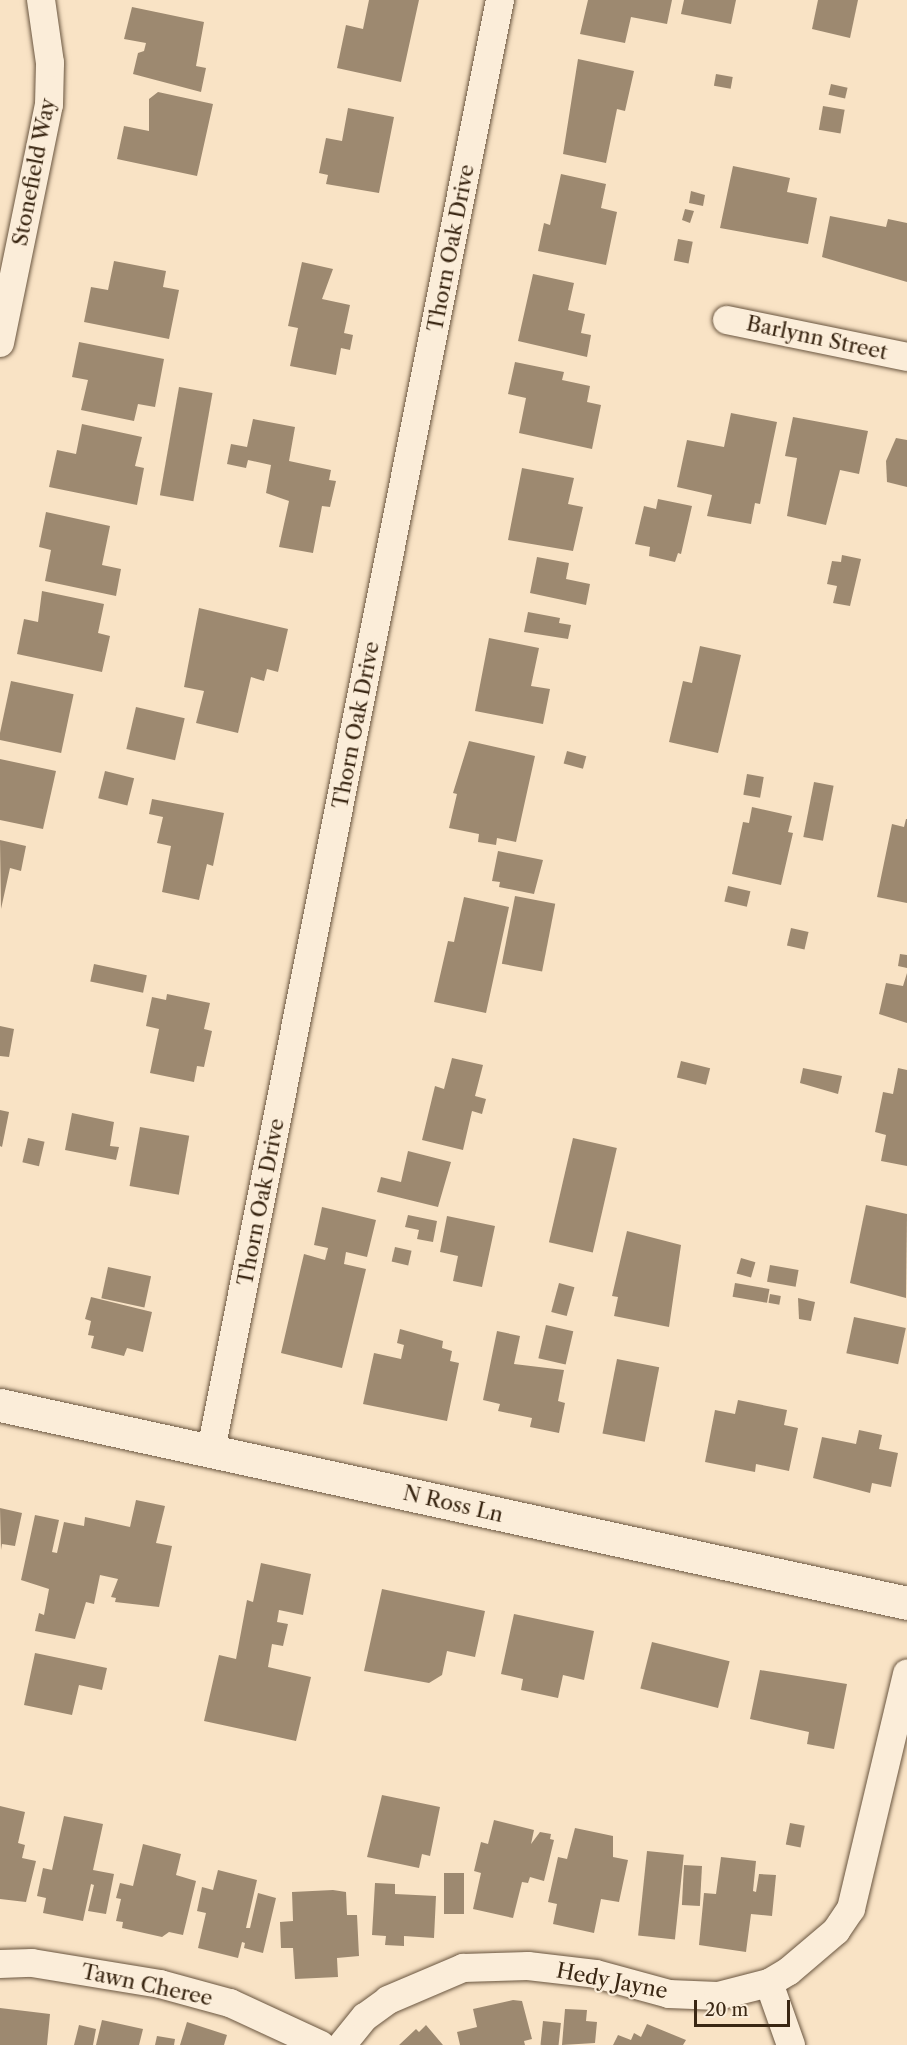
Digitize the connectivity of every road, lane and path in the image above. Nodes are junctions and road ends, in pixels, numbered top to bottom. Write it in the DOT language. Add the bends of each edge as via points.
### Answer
graph roads {
  1 [pos="41,0"];
  2 [pos="500,0"];
  3 [pos="727,320"];
  4 [pos="1,335"];
  5 [pos="907,357"];
  6 [pos="0,1405"];
  7 [pos="211,1450"];
  8 [pos="907,1603"];
  9 [pos="907,1674"];
  10 [pos="0,1964"];
  11 [pos="769,1983"];
  12 [pos="321,2045"];
  13 [pos="342,2045"];
  14 [pos="791,2045"];
  1 -- 4 [label="street, Stonefield Way" via="50,63 49,105"];
  2 -- 7 [label="street, Thorn Oak Drive"];
  3 -- 5 [label="street, Barlynn Street"];
  6 -- 7 [label="main road, N Ross Ln"];
  7 -- 8 [label="main road, N Ross Ln"];
  9 -- 11 [label="street, Hedy Jayne" via="851,1909 818,1949"];
  10 -- 12 [label="street, Tawn Cheree" via="32,1963 160,1984 230,2003"];
  11 -- 13 [label="street, Hedy Jayne" via="718,1995 669,1994 584,1972 493,1964 463,1968 388,2000 365,2017"];
  11 -- 14 [label="street"];
}
